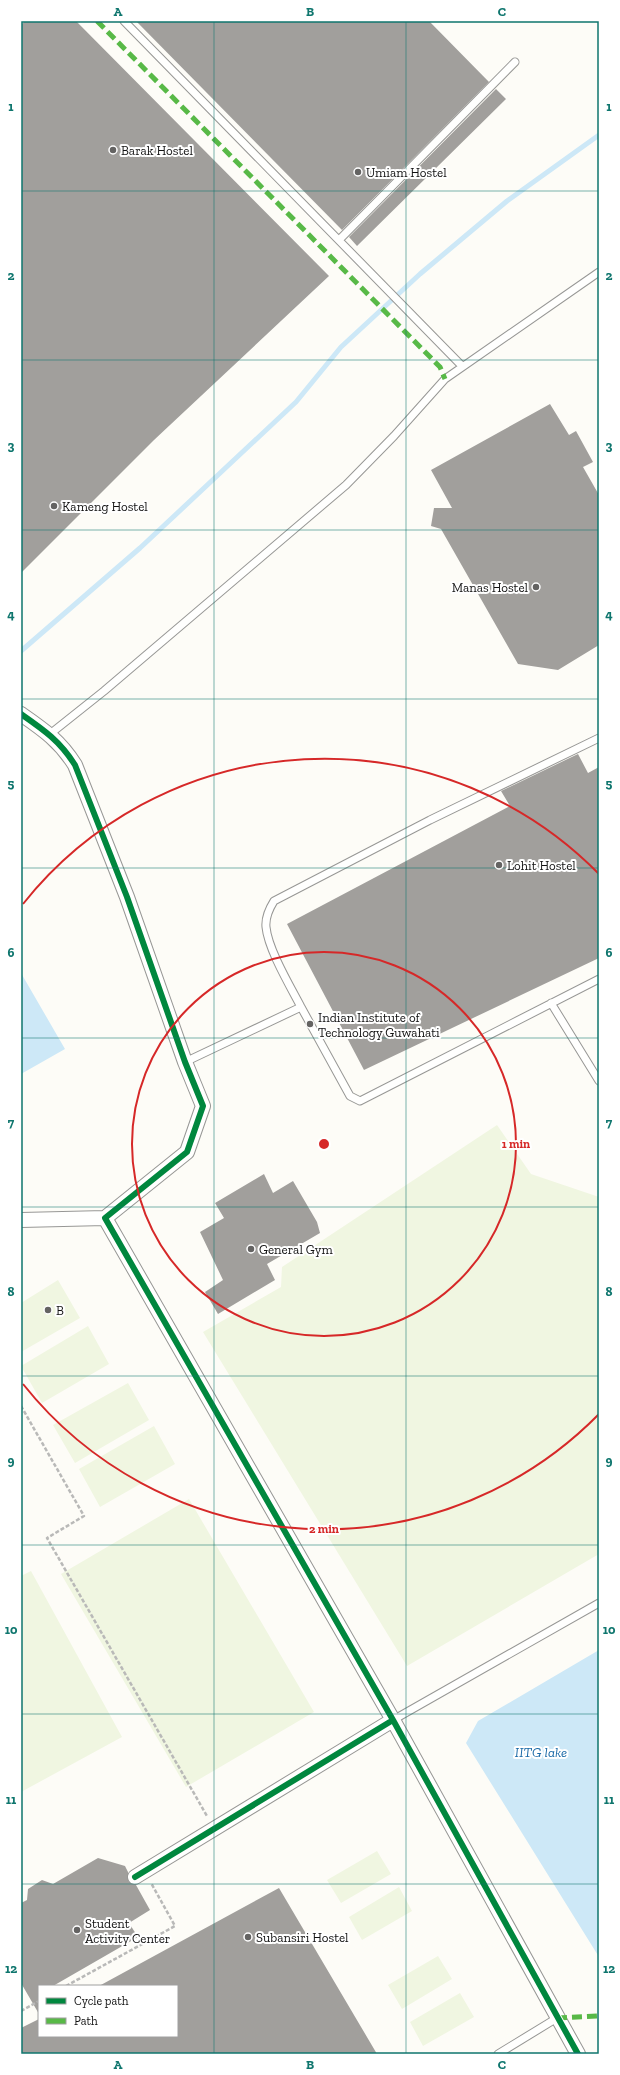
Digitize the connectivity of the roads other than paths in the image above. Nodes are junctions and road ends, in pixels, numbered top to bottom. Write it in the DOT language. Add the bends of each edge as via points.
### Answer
graph roads {
  1 [pos="124,21"];
  2 [pos="515,62"];
  3 [pos="339,240"];
  4 [pos="599,272"];
  5 [pos="462,366"];
  6 [pos="21,714"];
  7 [pos="50,734"];
  8 [pos="599,738"];
  9 [pos="599,979"];
  10 [pos="551,1003"];
  11 [pos="301,1007"];
  12 [pos="185,1062"];
  13 [pos="599,1081"];
  14 [pos="105,1218"];
  15 [pos="21,1220"];
  16 [pos="599,1603"];
  17 [pos="393,1720"];
  18 [pos="140,1874"];
  19 [pos="557,2018"];
  20 [pos="498,2054"];
  21 [pos="578,2054"];
  1 -- 3 [label="lane"];
  2 -- 3 [label="lane"];
  3 -- 5 [label="lane"];
  4 -- 5 [label="lane"];
  5 -- 7 [label="lane" via="445,379 346,486"];
  6 -- 7 [label="street"];
  7 -- 12 [label="street" via="64,748 75,765 127,897"];
  8 -- 11 [label="lane" via="424,823 274,901 267,913 268,940"];
  9 -- 10 [label="lane"];
  10 -- 11 [label="lane" via="360,1101 350,1096"];
  10 -- 13 [label="lane"];
  11 -- 12 [label="lane"];
  12 -- 14 [label="street" via="203,1106 187,1152"];
  14 -- 15 [label="street"];
  14 -- 17 [label="street"];
  16 -- 17 [label="lane"];
  17 -- 18 [label="street"];
  17 -- 19 [label="street"];
  19 -- 20 [label="lane"];
  19 -- 21 [label="street"];
}
